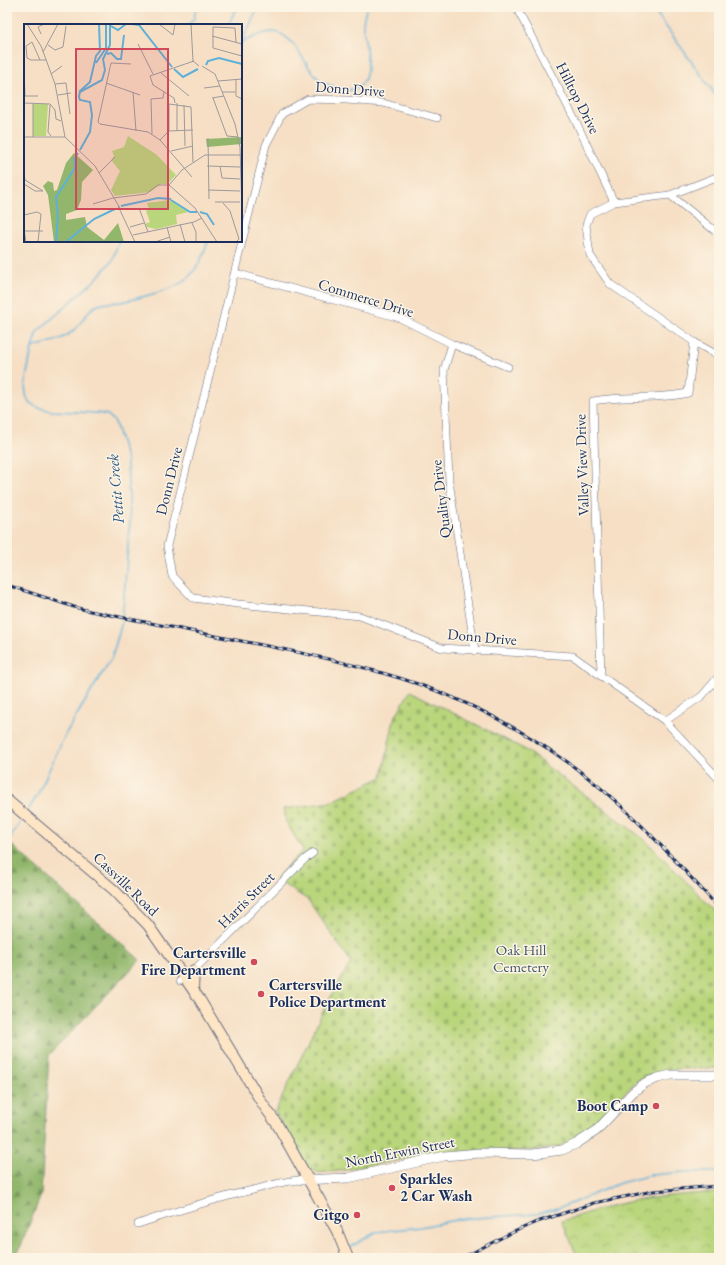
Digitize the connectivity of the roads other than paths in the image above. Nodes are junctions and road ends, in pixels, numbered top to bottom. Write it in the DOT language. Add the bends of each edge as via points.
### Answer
graph roads {
  1 [pos="516,7"];
  2 [pos="437,118"];
  3 [pos="719,176"];
  4 [pos="670,195"];
  5 [pos="614,202"];
  6 [pos="719,234"];
  7 [pos="235,273"];
  8 [pos="694,342"];
  9 [pos="452,344"];
  10 [pos="719,356"];
  11 [pos="508,367"];
  12 [pos="475,651"];
  13 [pos="601,676"];
  14 [pos="719,676"];
  15 [pos="665,721"];
  16 [pos="719,779"];
  17 [pos="7,800"];
  18 [pos="7,809"];
  19 [pos="39,831"];
  20 [pos="313,853"];
  21 [pos="194,970"];
  22 [pos="183,980"];
  23 [pos="193,989"];
  24 [pos="216,1029"];
  25 [pos="719,1075"];
  26 [pos="305,1180"];
  27 [pos="138,1224"];
  28 [pos="348,1257"];
  1 -- 5 [label="street, Hilltop Drive"];
  2 -- 7 [label="street, Donn Drive" via="383,103 347,100 308,99 282,114 266,145"];
  3 -- 4 [label="street"];
  4 -- 5 [label="street"];
  4 -- 6 [label="street"];
  5 -- 8 [label="street" via="590,214 586,225 590,255 610,284"];
  7 -- 9 [label="street, Commerce Drive" via="400,318"];
  7 -- 12 [label="street, Donn Drive" via="166,546 172,576 193,598 360,616 442,648"];
  8 -- 10 [label="street"];
  8 -- 13 [label="street, Valley View Drive" via="688,393 593,401"];
  9 -- 11 [label="street, Commerce Drive"];
  9 -- 12 [label="street, Quality Drive" via="444,370 450,481"];
  12 -- 13 [label="street, Donn Drive" via="573,656"];
  13 -- 15 [label="street, Donn Drive"];
  14 -- 15 [label="street" via="702,696"];
  15 -- 16 [label="street, Donn Drive"];
  17 -- 19 [label="main road, Cassville Road"];
  18 -- 19 [label="main road, Cassville Road"];
  19 -- 22 [label="main road, Cassville Road" via="114,890 132,908 148,925"];
  20 -- 21 [label="street, Harris Street"];
  21 -- 22 [label="street, Harris Street"];
  21 -- 23 [label="main road"];
  22 -- 23 [label="main road, Cassville Road"];
  22 -- 24 [label="main road, Cassville Road" via="195,1003"];
  23 -- 24 [label="main road, Cassville Road"];
  24 -- 26 [label="main road, Cassville Road" via="277,1124"];
  25 -- 26 [label="street, North Erwin Street" via="664,1076 652,1080 633,1092 596,1131 562,1150 533,1154 485,1153 444,1156 348,1178"];
  26 -- 27 [label="street, North Erwin Street" via="293,1180 190,1206"];
  26 -- 28 [label="main road, Cassville Road" via="332,1234"];
}
